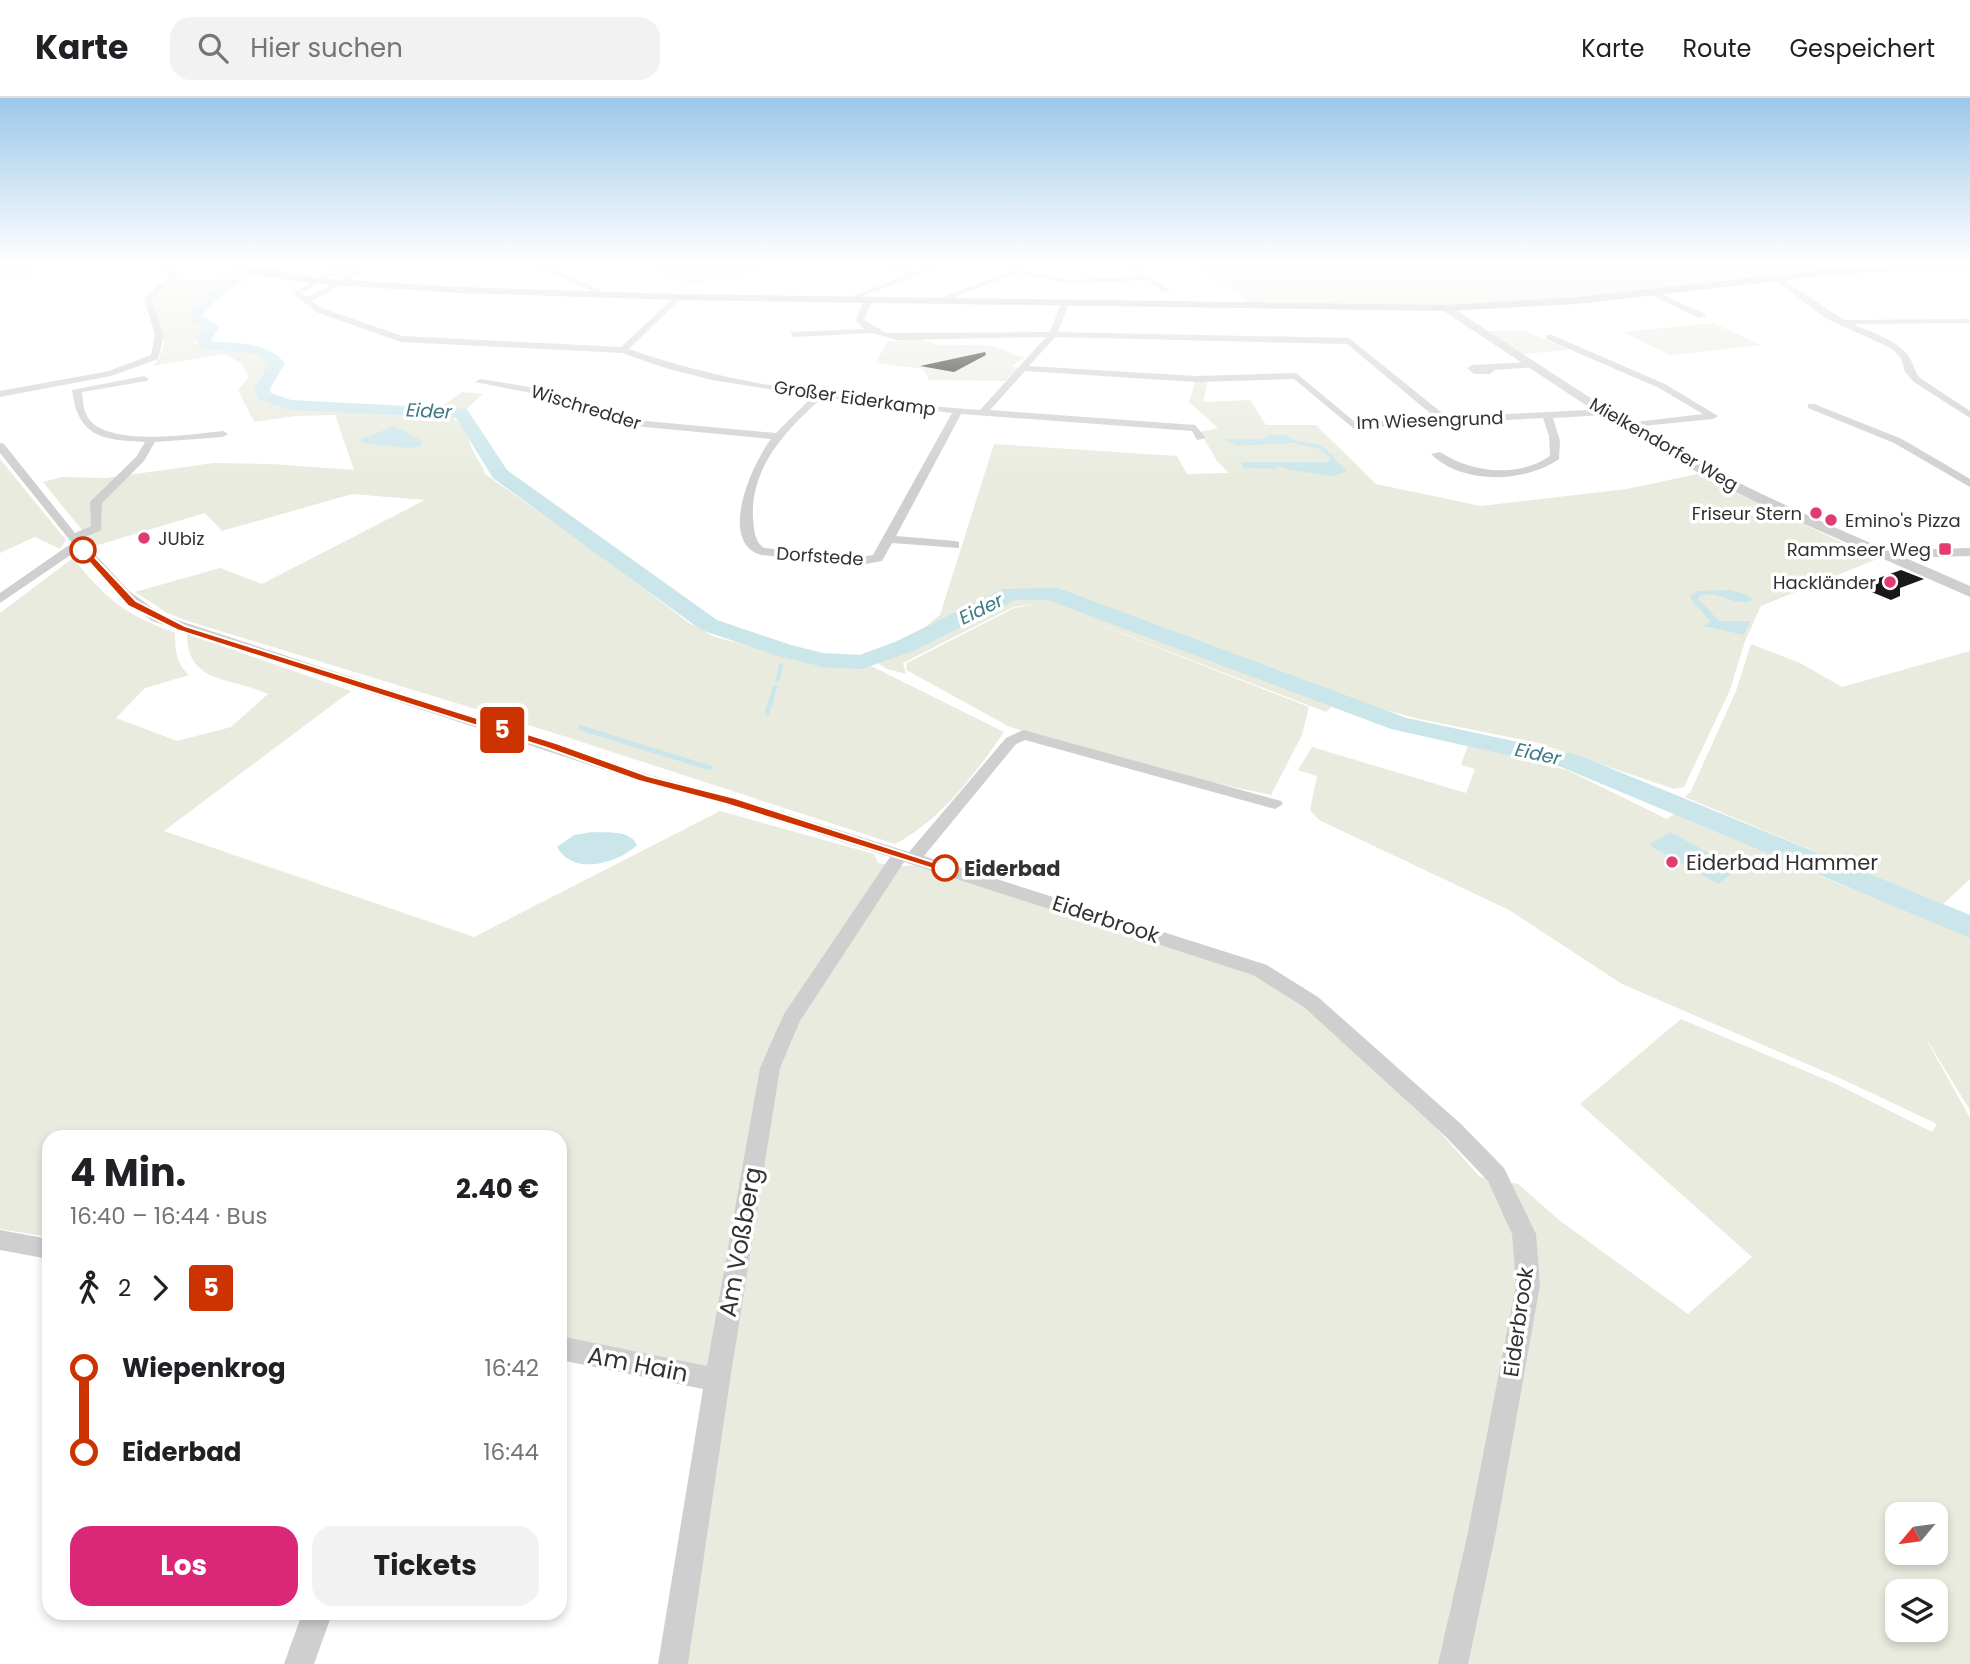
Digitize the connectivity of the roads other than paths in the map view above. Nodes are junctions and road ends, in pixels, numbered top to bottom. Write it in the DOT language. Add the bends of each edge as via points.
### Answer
graph roads {
  1 [pos="159,335"];
  2 [pos="392,335"];
  3 [pos="637,335"];
  4 [pos="889,335"];
  5 [pos="997,335"];
  6 [pos="1052,335"];
  7 [pos="1099,335"];
  8 [pos="1487,335"];
  9 [pos="1869,335"];
  10 [pos="1549,337"];
  11 [pos="623,349"];
  12 [pos="1533,365"];
  13 [pos="1022,368"];
  14 [pos="1490,368"];
  15 [pos="144,379"];
  16 [pos="480,382"];
  17 [pos="821,394"];
  18 [pos="2,395"];
  19 [pos="1811,406"];
  20 [pos="958,411"];
  21 [pos="1606,412"];
  22 [pos="982,413"];
  23 [pos="1970,415"];
  24 [pos="1547,416"];
  25 [pos="1446,421"];
  26 [pos="1627,426"];
  27 [pos="223,434"];
  28 [pos="777,436"];
  29 [pos="1201,438"];
  30 [pos="152,439"];
  31 [pos="0,446"];
  32 [pos="1436,454"];
  33 [pos="1970,484"];
  34 [pos="888,539"];
  35 [pos="75,542"];
  36 [pos="955,545"];
  37 [pos="1970,552"];
  38 [pos="1891,557"];
  39 [pos="1970,592"];
  40 [pos="0,599"];
  41 [pos="1275,804"];
  42 [pos="907,857"];
  43 [pos="0,1240"];
  44 [pos="42,1248"];
  45 [pos="567,1349"];
  46 [pos="717,1380"];
  47 [pos="315,1620"];
  48 [pos="299,1664"];
  49 [pos="673,1664"];
  50 [pos="1453,1664"];
  1 -- 18 [label="street" via="155,357 111,373"];
  2 -- 11 [label="street, Großer Eiderkamp"];
  3 -- 11 [label="street"];
  4 -- 5 [label="street"];
  6 -- 13 [label="street"];
  7 -- 25 [label="street" via="1349,341"];
  8 -- 12 [label="street, Mielkendorfer Weg"];
  9 -- 23 [label="street" via="1894,346 1917,380"];
  10 -- 26 [label="street" via="1662,386 1713,416"];
  11 -- 17 [label="street, Großer Eiderkamp" via="712,377"];
  12 -- 14 [label="street"];
  12 -- 21 [label="street, Mielkendorfer Weg"];
  13 -- 22 [label="street"];
  13 -- 25 [label="street, Im Wiesengrund" via="1196,379 1296,376 1349,424"];
  15 -- 30 [label="street" via="77,390 82,416 89,425 121,438"];
  16 -- 28 [label="street, Wischredder" via="533,390 624,422"];
  17 -- 20 [label="street, Großer Eiderkamp"];
  17 -- 28 [label="street, Dorfstede"];
  19 -- 33 [label="street" via="1898,441"];
  20 -- 22 [label="street, Großer Eiderkamp"];
  20 -- 34 [label="street, Dorfstede"];
  21 -- 24 [label="street, Im Wiesengrund"];
  21 -- 26 [label="street, Mielkendorfer Weg"];
  22 -- 29 [label="street, Großer Eiderkamp" via="1195,428"];
  24 -- 25 [label="street, Im Wiesengrund"];
  24 -- 32 [label="street" via="1556,451 1555,457 1540,467 1484,471 1454,465"];
  26 -- 38 [label="street, Mielkendorfer Weg" via="1740,489"];
  27 -- 30 [label="street"];
  28 -- 34 [label="street, Dorfstede" via="753,478 748,501 747,521 755,549 870,561 878,558"];
  30 -- 35 [label="street" via="140,459 96,502 97,528"];
  31 -- 35 [label="street, Eiderbrook"];
  34 -- 36 [label="street, Dorfstede"];
  35 -- 40 [label="street"];
  35 -- 42 [label="street, Eiderbrook" via="132,604 181,628 644,778"];
  37 -- 38 [label="street"];
  38 -- 39 [label="street, Mielkendorfer Weg"];
  41 -- 42 [label="street, Am Voßberg" via="1023,734 1011,741"];
  42 -- 46 [label="street, Am Voßberg" via="814,982 775,1050 765,1084"];
  42 -- 50 [label="street, Eiderbrook" via="1199,948 1277,979 1311,1002 1409,1089 1496,1175 1524,1234 1528,1285"];
  43 -- 44 [label="street"];
  45 -- 46 [label="street, Am Hain"];
  46 -- 49 [label="street, Am Voßberg"];
  47 -- 48 [label="street"];
}
